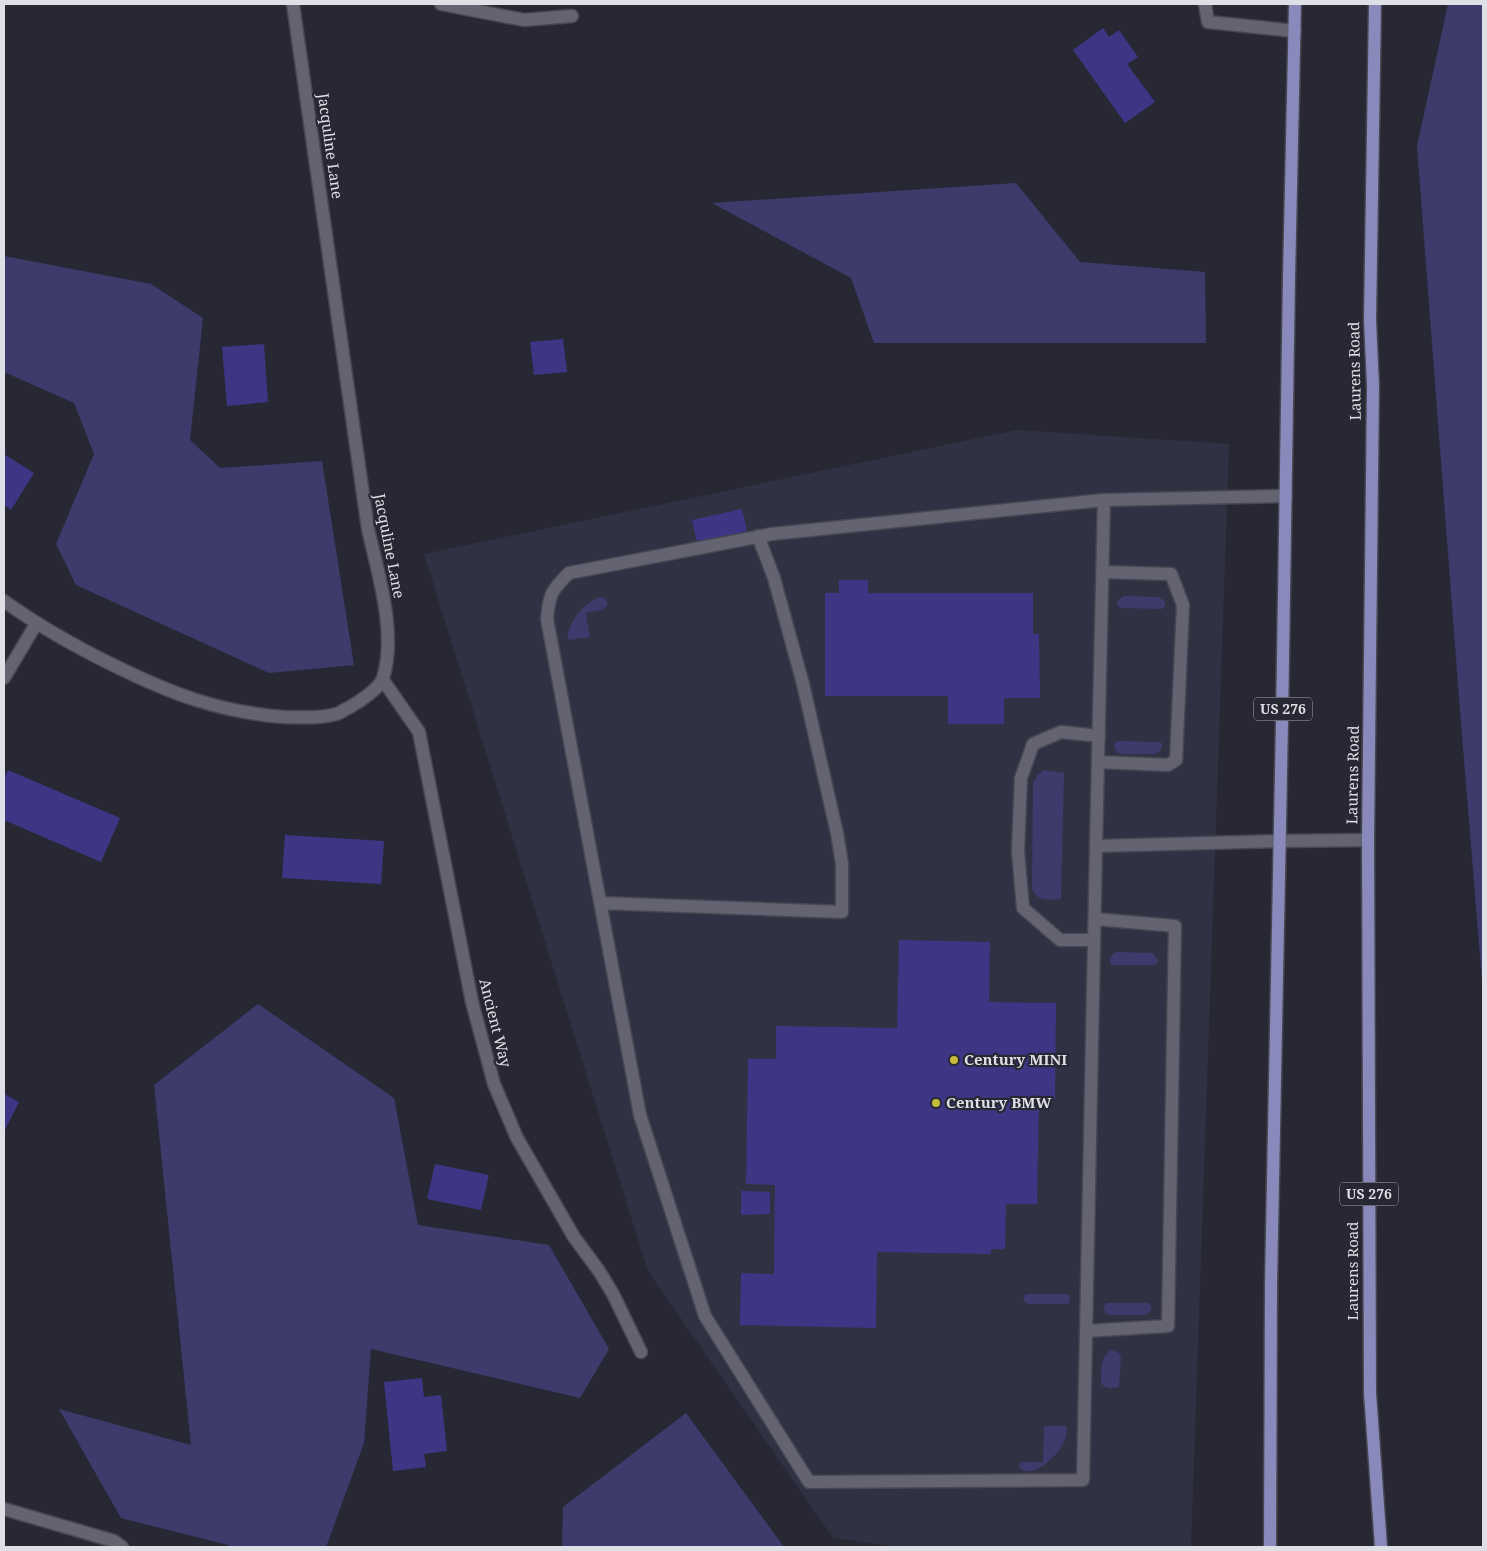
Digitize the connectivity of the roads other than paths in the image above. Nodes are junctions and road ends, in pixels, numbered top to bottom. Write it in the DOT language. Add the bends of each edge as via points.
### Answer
graph roads {
  1 [pos="293,4"];
  2 [pos="441,4"];
  3 [pos="1205,4"];
  4 [pos="1296,4"];
  5 [pos="1375,4"];
  6 [pos="572,16"];
  7 [pos="1295,31"];
  8 [pos="1286,496"];
  9 [pos="1104,500"];
  10 [pos="758,536"];
  11 [pos="1102,572"];
  12 [pos="4,601"];
  13 [pos="36,624"];
  14 [pos="4,678"];
  15 [pos="383,680"];
  16 [pos="1099,736"];
  17 [pos="1098,762"];
  18 [pos="1280,840"];
  19 [pos="1368,840"];
  20 [pos="1096,846"];
  21 [pos="600,903"];
  22 [pos="1094,919"];
  23 [pos="1094,940"];
  24 [pos="1086,1331"];
  25 [pos="641,1352"];
  26 [pos="4,1509"];
  27 [pos="122,1547"];
  28 [pos="1270,1547"];
  29 [pos="1381,1547"];
  1 -- 15 [label="street, Jacquline Lane" via="368,529 383,596 389,648"];
  2 -- 6 [label="street" via="524,20"];
  3 -- 7 [label="street" via="1208,22"];
  4 -- 7 [label="main road, US 276"];
  5 -- 19 [label="main road, Laurens Road / US 276"];
  7 -- 8 [label="main road, US 276"];
  8 -- 9 [label="street"];
  8 -- 18 [label="main road, US 276"];
  9 -- 10 [label="street"];
  9 -- 11 [label="street"];
  10 -- 21 [label="street" via="569,573 555,587 548,602 547,619"];
  10 -- 21 [label="street" via="774,578 798,666 835,823 842,864 842,912"];
  11 -- 16 [label="street"];
  11 -- 17 [label="street" via="1171,574 1183,605 1176,760 1168,765"];
  12 -- 13 [label="street"];
  13 -- 14 [label="street"];
  13 -- 15 [label="street" via="158,687 255,715 305,718 336,714 362,701"];
  15 -- 25 [label="street, Ancient Way" via="419,732 472,1002 494,1084 517,1138 574,1237 613,1294"];
  16 -- 17 [label="street"];
  16 -- 23 [label="street" via="1061,732 1033,744 1021,778 1018,851 1023,908 1060,940"];
  17 -- 20 [label="street"];
  18 -- 19 [label="street"];
  18 -- 20 [label="street"];
  18 -- 28 [label="main road, US 276" via="1271,1274"];
  19 -- 29 [label="main road, Laurens Road / US 276" via="1370,1393"];
  20 -- 22 [label="street"];
  21 -- 24 [label="street" via="640,1115 704,1316 809,1482 1083,1480"];
  22 -- 23 [label="street"];
  22 -- 24 [label="street" via="1175,926 1168,1326"];
  23 -- 24 [label="street"];
  26 -- 27 [label="street" via="114,1541"];
}
